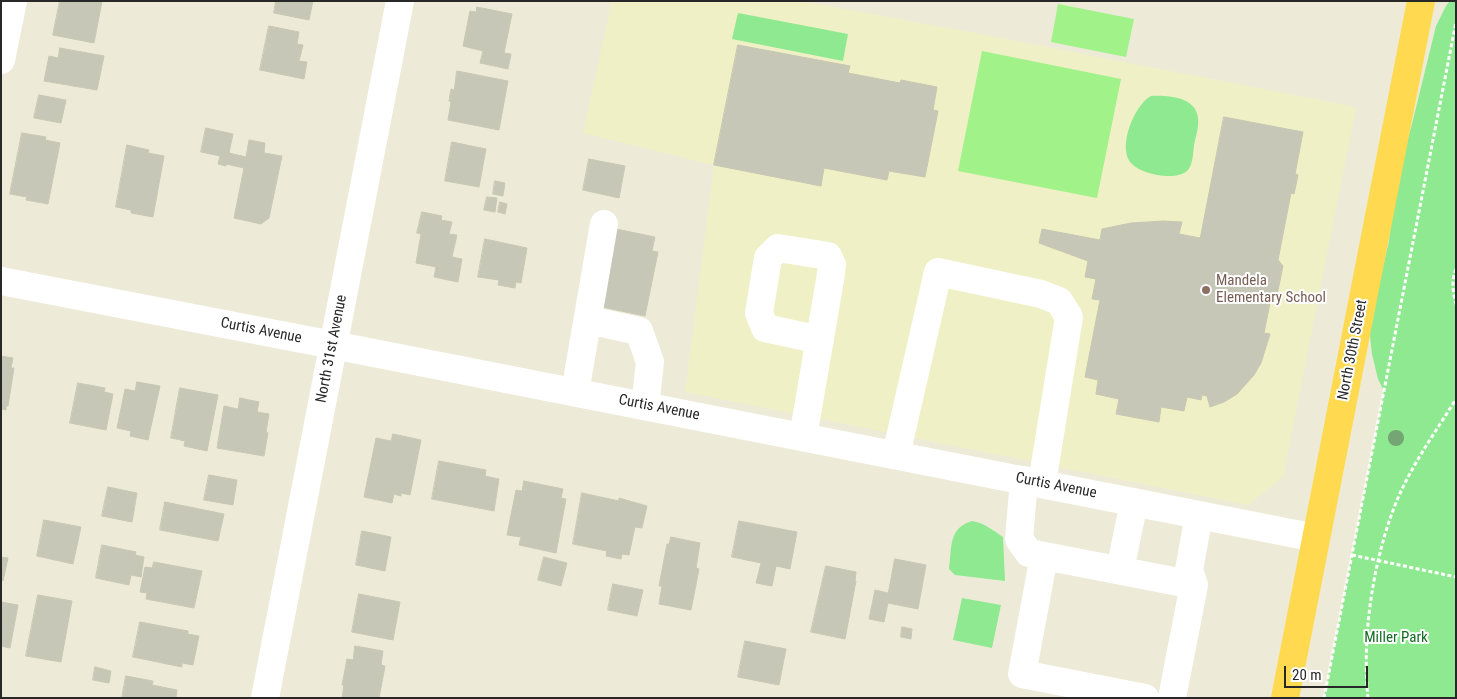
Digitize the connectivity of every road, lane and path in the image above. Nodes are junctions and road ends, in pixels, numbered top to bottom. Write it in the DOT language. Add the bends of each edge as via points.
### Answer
graph roads {
  1 [pos="13,1"];
  2 [pos="400,1"];
  3 [pos="1421,1"];
  4 [pos="1456,22"];
  5 [pos="1,60"];
  6 [pos="604,224"];
  7 [pos="1456,269"];
  8 [pos="1,281"];
  9 [pos="1456,304"];
  10 [pos="588,320"];
  11 [pos="820,340"];
  12 [pos="333,344"];
  13 [pos="575,392"];
  14 [pos="1456,399"];
  15 [pos="645,406"];
  16 [pos="803,437"];
  17 [pos="896,455"];
  18 [pos="1033,482"];
  19 [pos="1134,502"];
  20 [pos="1199,515"];
  21 [pos="1316,538"];
  22 [pos="1044,556"];
  23 [pos="1352,556"];
  24 [pos="1378,561"];
  25 [pos="1120,570"];
  26 [pos="1456,577"];
  27 [pos="1194,585"];
  28 [pos="265,698"];
  29 [pos="1145,698"];
  30 [pos="1172,698"];
  31 [pos="1285,698"];
  32 [pos="1324,698"];
  33 [pos="1368,698"];
  1 -- 5 [label="street"];
  2 -- 12 [label="street, North 31st Avenue"];
  3 -- 21 [label="highway, North 30th Street"];
  4 -- 23 [label="path"];
  6 -- 10 [label="street"];
  7 -- 9 [label="path" via="1453,287"];
  8 -- 12 [label="street, Curtis Avenue"];
  10 -- 13 [label="street"];
  10 -- 15 [label="street" via="639,331 650,362"];
  11 -- 16 [label="street"];
  12 -- 13 [label="street, Curtis Avenue"];
  12 -- 28 [label="street, North 31st Avenue"];
  13 -- 15 [label="street, Curtis Avenue"];
  14 -- 24 [label="path" via="1403,488 1384,534"];
  15 -- 16 [label="street, Curtis Avenue"];
  16 -- 17 [label="street, Curtis Avenue"];
  17 -- 18 [label="street, Curtis Avenue"];
  17 -- 18 [label="street" via="938,272 1041,294 1058,301 1069,317"];
  18 -- 19 [label="street, Curtis Avenue"];
  18 -- 22 [label="street" via="1019,539 1029,553"];
  19 -- 20 [label="street, Curtis Avenue"];
  19 -- 25 [label="street"];
  20 -- 21 [label="street, Curtis Avenue"];
  20 -- 27 [label="street" via="1189,570"];
  21 -- 31 [label="highway, North 30th Street"];
  22 -- 25 [label="street"];
  22 -- 29 [label="street" via="1022,674"];
  23 -- 24 [label="path"];
  23 -- 32 [label="path"];
  24 -- 26 [label="path"];
  24 -- 33 [label="path" via="1365,658"];
  25 -- 27 [label="street"];
  27 -- 30 [label="street"];
}
